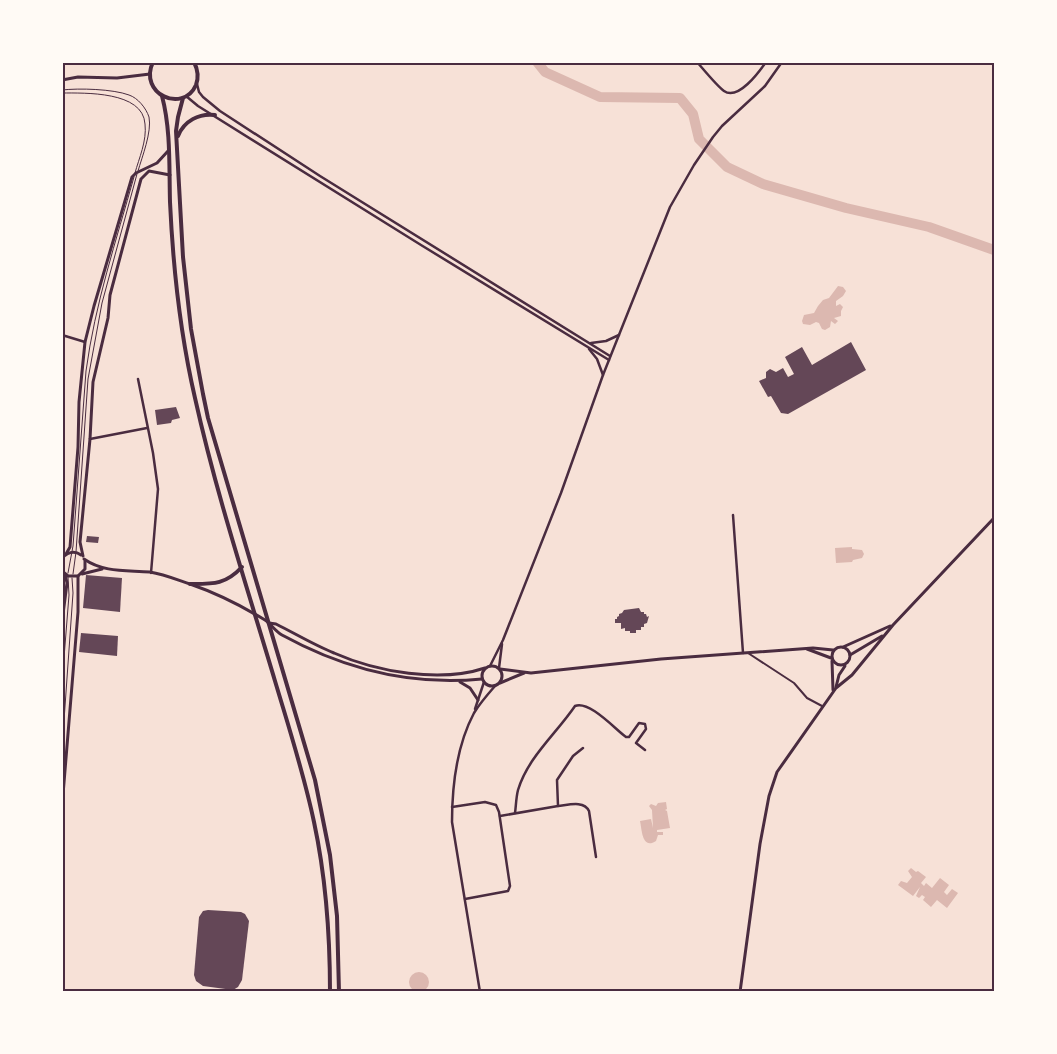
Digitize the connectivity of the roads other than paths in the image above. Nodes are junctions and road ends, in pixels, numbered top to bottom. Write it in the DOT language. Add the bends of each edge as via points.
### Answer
graph roads {
  1 [pos="153,62"];
  2 [pos="194,62"];
  3 [pos="697,62"];
  4 [pos="766,62"];
  5 [pos="782,62"];
  6 [pos="150,74"];
  7 [pos="62,80"];
  8 [pos="196,83"];
  9 [pos="62,91"];
  10 [pos="162,96"];
  11 [pos="185,97"];
  12 [pos="215,115"];
  13 [pos="177,138"];
  14 [pos="168,151"];
  15 [pos="136,173"];
  16 [pos="170,175"];
  17 [pos="191,329"];
  18 [pos="182,330"];
  19 [pos="620,334"];
  20 [pos="62,335"];
  21 [pos="85,342"];
  22 [pos="589,342"];
  23 [pos="586,346"];
  24 [pos="610,358"];
  25 [pos="603,374"];
  26 [pos="138,379"];
  27 [pos="147,428"];
  28 [pos="90,439"];
  29 [pos="733,515"];
  30 [pos="994,518"];
  31 [pos="74,552"];
  32 [pos="66,554"];
  33 [pos="62,558"];
  34 [pos="84,558"];
  35 [pos="242,567"];
  36 [pos="105,569"];
  37 [pos="151,572"];
  38 [pos="65,574"];
  39 [pos="79,575"];
  40 [pos="190,584"];
  41 [pos="256,615"];
  42 [pos="62,622"];
  43 [pos="268,622"];
  44 [pos="893,624"];
  45 [pos="884,635"];
  46 [pos="503,640"];
  47 [pos="843,647"];
  48 [pos="806,649"];
  49 [pos="834,650"];
  50 [pos="746,653"];
  51 [pos="850,655"];
  52 [pos="832,659"];
  53 [pos="846,664"];
  54 [pos="490,666"];
  55 [pos="485,668"];
  56 [pos="500,669"];
  57 [pos="527,673"];
  58 [pos="458,680"];
  59 [pos="483,681"];
  60 [pos="62,683"];
  61 [pos="497,685"];
  62 [pos="836,688"];
  63 [pos="833,692"];
  64 [pos="478,700"];
  65 [pos="823,707"];
  66 [pos="474,713"];
  67 [pos="583,748"];
  68 [pos="62,749"];
  69 [pos="645,750"];
  70 [pos="558,806"];
  71 [pos="62,807"];
  72 [pos="452,807"];
  73 [pos="515,813"];
  74 [pos="500,816"];
  75 [pos="596,856"];
  76 [pos="465,899"];
  77 [pos="330,992"];
  78 [pos="339,992"];
  79 [pos="480,992"];
  80 [pos="740,992"];
  1 -- 6 [label="main road"];
  2 -- 8 [label="main road"];
  3 -- 4 [label="street" via="724,91 732,94 740,91"];
  5 -- 19 [label="street" via="765,86 722,126 694,165 670,207"];
  6 -- 7 [label="street"];
  6 -- 10 [label="main road" via="154,88"];
  8 -- 11 [label="main road"];
  8 -- 22 [label="street" via="198,92 220,111"];
  9 -- 15 [label="lane" via="109,96 134,105 146,124"];
  9 -- 15 [label="lane" via="98,90 127,94 142,104 149,119 147,141"];
  10 -- 11 [label="main road" via="172,99"];
  10 -- 14 [label="main road"];
  11 -- 12 [label="street"];
  11 -- 13 [label="main road" via="178,117"];
  12 -- 13 [label="main road" via="191,120"];
  12 -- 23 [label="street"];
  13 -- 17 [label="main road" via="183,257"];
  14 -- 15 [label="street" via="157,164"];
  14 -- 16 [label="main road"];
  15 -- 21 [label="street" via="130,181"];
  15 -- 31 [label="lane" via="102,303 88,379"];
  15 -- 31 [label="lane" via="90,342"];
  16 -- 18 [label="main road"];
  16 -- 28 [label="street" via="149,171 140,179 110,296 93,382"];
  17 -- 18 [label="main road"];
  17 -- 43 [label="main road" via="208,418"];
  18 -- 35 [label="main road" via="194,397"];
  19 -- 22 [label="street" via="606,341"];
  19 -- 24 [label="street"];
  20 -- 21 [label="street"];
  21 -- 32 [label="street" via="70,547"];
  22 -- 24 [label="street"];
  23 -- 24 [label="street"];
  23 -- 25 [label="street" via="597,359"];
  24 -- 25 [label="street"];
  25 -- 46 [label="street" via="561,494"];
  26 -- 27 [label="street"];
  27 -- 28 [label="street"];
  27 -- 37 [label="street" via="158,489"];
  28 -- 34 [label="street" via="80,542"];
  29 -- 50 [label="street"];
  30 -- 44 [label="street"];
  31 -- 32 [label="street"];
  31 -- 34 [label="street"];
  31 -- 38 [label="lane"];
  31 -- 38 [label="lane"];
  32 -- 33 [label="street"];
  34 -- 36 [label="street"];
  34 -- 39 [label="street" via="85,569"];
  35 -- 40 [label="main road" via="218,583"];
  35 -- 41 [label="main road"];
  36 -- 37 [label="street"];
  36 -- 39 [label="street"];
  37 -- 40 [label="street"];
  38 -- 39 [label="street"];
  38 -- 42 [label="street" via="67,583"];
  38 -- 60 [label="lane" via="69,595"];
  38 -- 68 [label="lane" via="73,593"];
  39 -- 71 [label="street"];
  40 -- 41 [label="street"];
  41 -- 43 [label="street"];
  41 -- 77 [label="main road" via="306,781 315,824 330,930"];
  43 -- 55 [label="street" via="336,654 379,668 443,674"];
  43 -- 58 [label="street" via="281,634 346,664 405,678"];
  43 -- 78 [label="main road" via="315,780 324,824 337,916"];
  44 -- 45 [label="street"];
  44 -- 47 [label="street"];
  45 -- 51 [label="street"];
  45 -- 62 [label="street" via="858,668"];
  46 -- 54 [label="street"];
  46 -- 56 [label="street"];
  47 -- 49 [label="street"];
  47 -- 51 [label="street"];
  48 -- 49 [label="street"];
  48 -- 50 [label="street"];
  48 -- 52 [label="street"];
  49 -- 52 [label="street"];
  50 -- 57 [label="street"];
  50 -- 65 [label="street" via="794,683 807,698"];
  51 -- 53 [label="street"];
  52 -- 53 [label="street" via="838,665"];
  52 -- 63 [label="street"];
  53 -- 62 [label="street"];
  54 -- 55 [label="street"];
  54 -- 56 [label="street"];
  55 -- 59 [label="street"];
  56 -- 57 [label="street"];
  56 -- 61 [label="street" via="502,677"];
  57 -- 61 [label="street"];
  58 -- 59 [label="street"];
  58 -- 64 [label="street" via="470,688"];
  59 -- 61 [label="street" via="489,686"];
  59 -- 64 [label="street"];
  61 -- 66 [label="street"];
  62 -- 63 [label="street"];
  63 -- 65 [label="street"];
  64 -- 66 [label="street"];
  65 -- 80 [label="street" via="780,766 771,787"];
  66 -- 72 [label="street" via="461,748"];
  67 -- 70 [label="street" via="573,756 557,780"];
  69 -- 73 [label="street" via="636,743 646,729 645,724 640,723 626,737 593,710 575,706 528,769 518,789"];
  70 -- 73 [label="street"];
  70 -- 75 [label="street" via="587,806"];
  72 -- 74 [label="street" via="492,803"];
  72 -- 76 [label="street"];
  73 -- 74 [label="street"];
  74 -- 76 [label="street" via="510,889"];
  76 -- 79 [label="street"];
}
